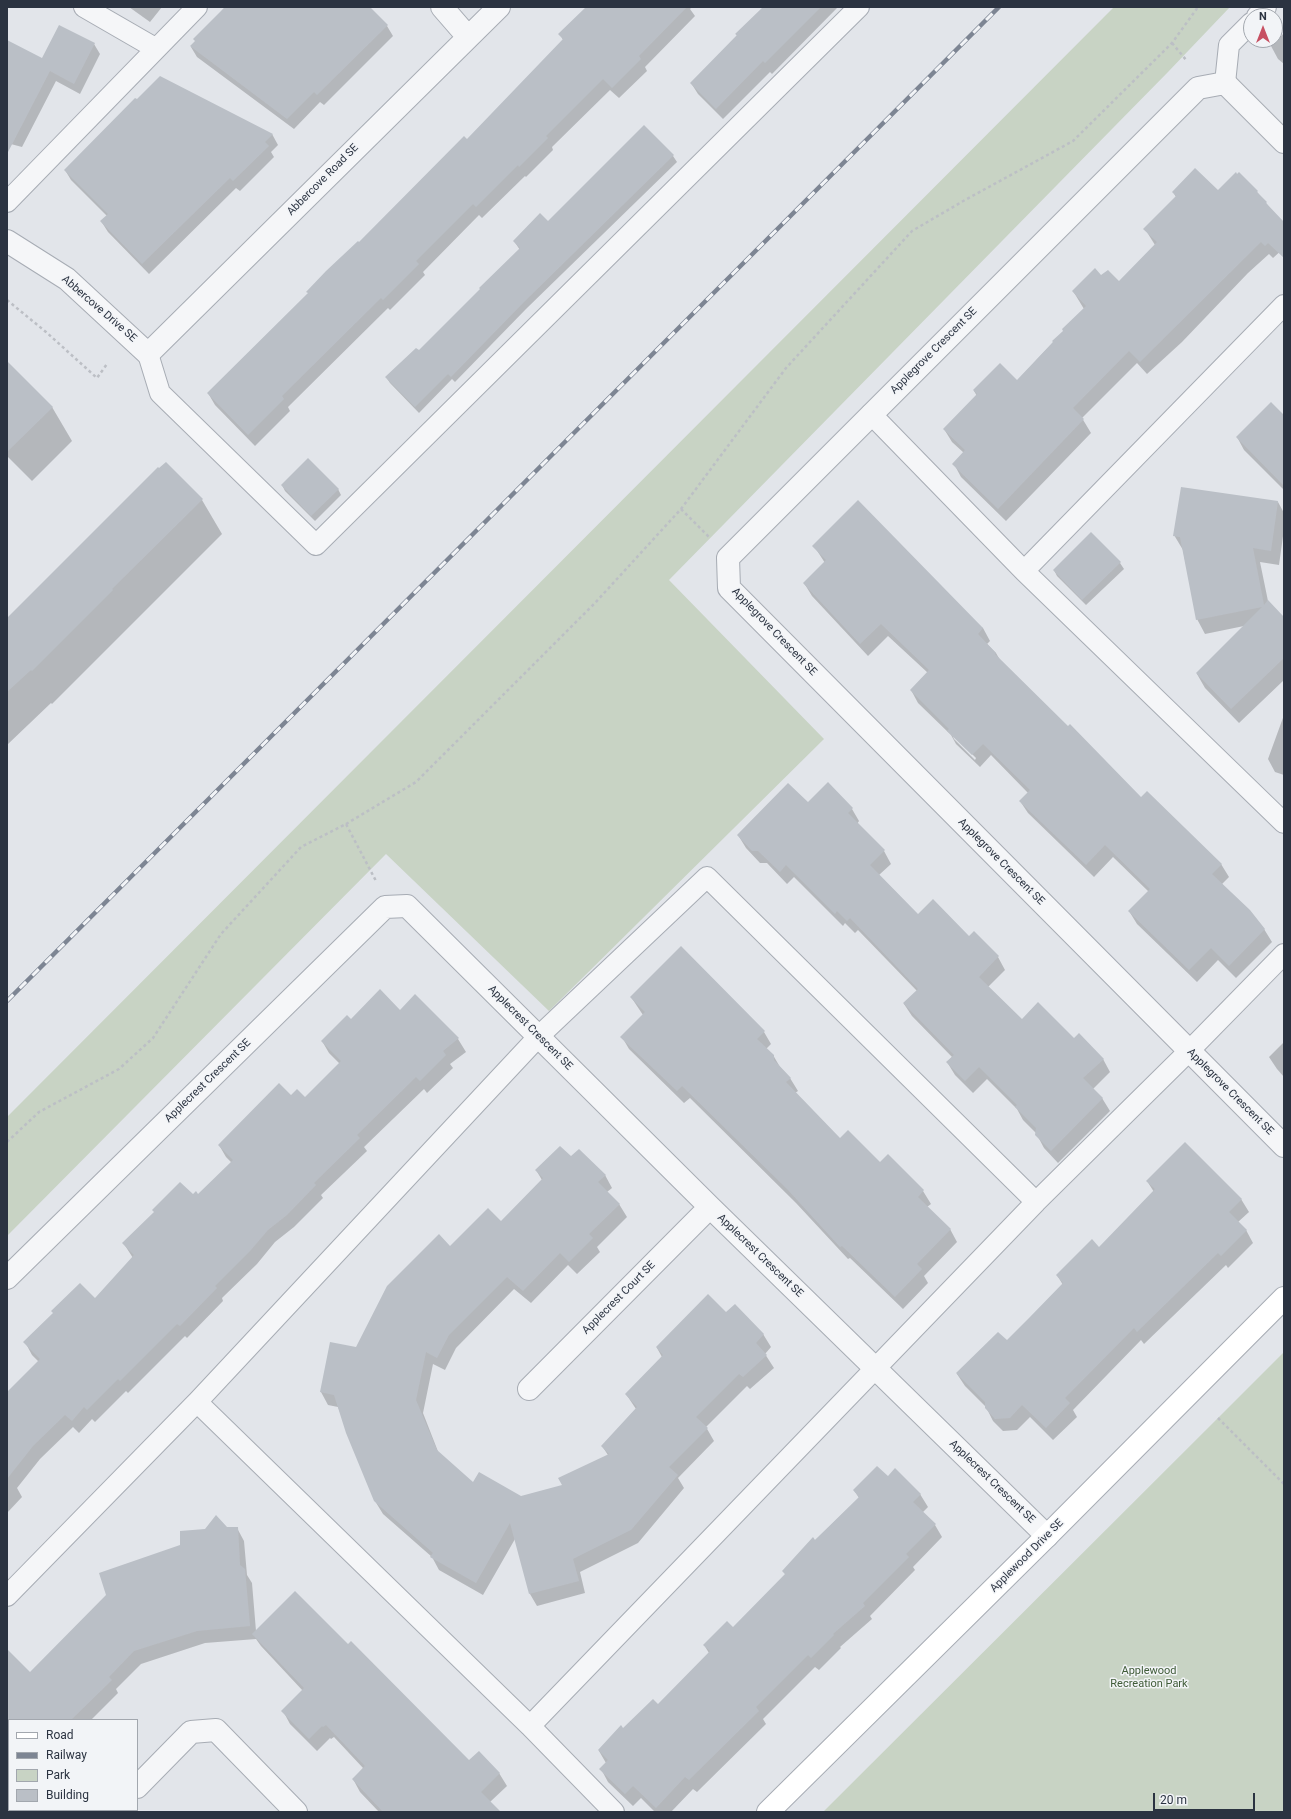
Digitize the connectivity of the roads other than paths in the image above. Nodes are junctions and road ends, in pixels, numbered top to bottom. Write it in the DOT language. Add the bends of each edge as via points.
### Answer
graph roads {
  1 [pos="84,7"];
  2 [pos="197,7"];
  3 [pos="442,7"];
  4 [pos="499,7"];
  5 [pos="859,7"];
  6 [pos="1243,30"];
  7 [pos="468,37"];
  8 [pos="155,48"];
  9 [pos="1225,83"];
  10 [pos="1284,142"];
  11 [pos="7,202"];
  12 [pos="7,241"];
  13 [pos="1284,305"];
  14 [pos="148,354"];
  15 [pos="871,414"];
  16 [pos="1024,571"];
  17 [pos="1284,823"];
  18 [pos="1284,954"];
  19 [pos="538,1036"];
  20 [pos="1189,1051"];
  21 [pos="1284,1146"];
  22 [pos="1036,1202"];
  23 [pos="710,1207"];
  24 [pos="7,1278"];
  25 [pos="1284,1298"];
  26 [pos="876,1368"];
  27 [pos="529,1389"];
  28 [pos="197,1402"];
  29 [pos="1047,1536"];
  30 [pos="7,1596"];
  31 [pos="530,1726"];
  32 [pos="138,1786"];
  33 [pos="296,1812"];
  34 [pos="614,1812"];
  35 [pos="768,1812"];
  1 -- 8 [label="lane"];
  2 -- 8 [label="lane"];
  3 -- 7 [label="street"];
  4 -- 7 [label="street, Abbercove Road SE"];
  5 -- 14 [label="lane" via="316,545 160,393"];
  6 -- 9 [label="lane" via="1229,45"];
  7 -- 14 [label="street, Abbercove Road SE"];
  8 -- 11 [label="lane"];
  9 -- 10 [label="street"];
  9 -- 15 [label="street, Applegrove Crescent SE" via="1198,88"];
  12 -- 14 [label="street, Abbercove Drive SE" via="67,279"];
  13 -- 16 [label="lane"];
  15 -- 16 [label="lane"];
  15 -- 20 [label="street, Applegrove Crescent SE" via="728,558 729,588"];
  16 -- 17 [label="lane"];
  18 -- 20 [label="lane"];
  19 -- 22 [label="lane" via="707,877"];
  19 -- 23 [label="street, Applecrest Crescent SE"];
  19 -- 24 [label="street, Applecrest Crescent SE" via="407,906 385,907"];
  19 -- 28 [label="lane"];
  20 -- 21 [label="street, Applegrove Crescent SE"];
  20 -- 22 [label="lane"];
  22 -- 26 [label="lane"];
  23 -- 26 [label="street, Applecrest Crescent SE"];
  23 -- 27 [label="street, Applecrest Court SE"];
  25 -- 29 [label="street, Applewood Drive SE"];
  26 -- 29 [label="street, Applecrest Crescent SE"];
  26 -- 31 [label="lane"];
  28 -- 30 [label="lane"];
  28 -- 31 [label="lane"];
  29 -- 35 [label="street, Applewood Drive SE"];
  31 -- 34 [label="lane"];
  32 -- 33 [label="street" via="191,1732 216,1730"];
}
